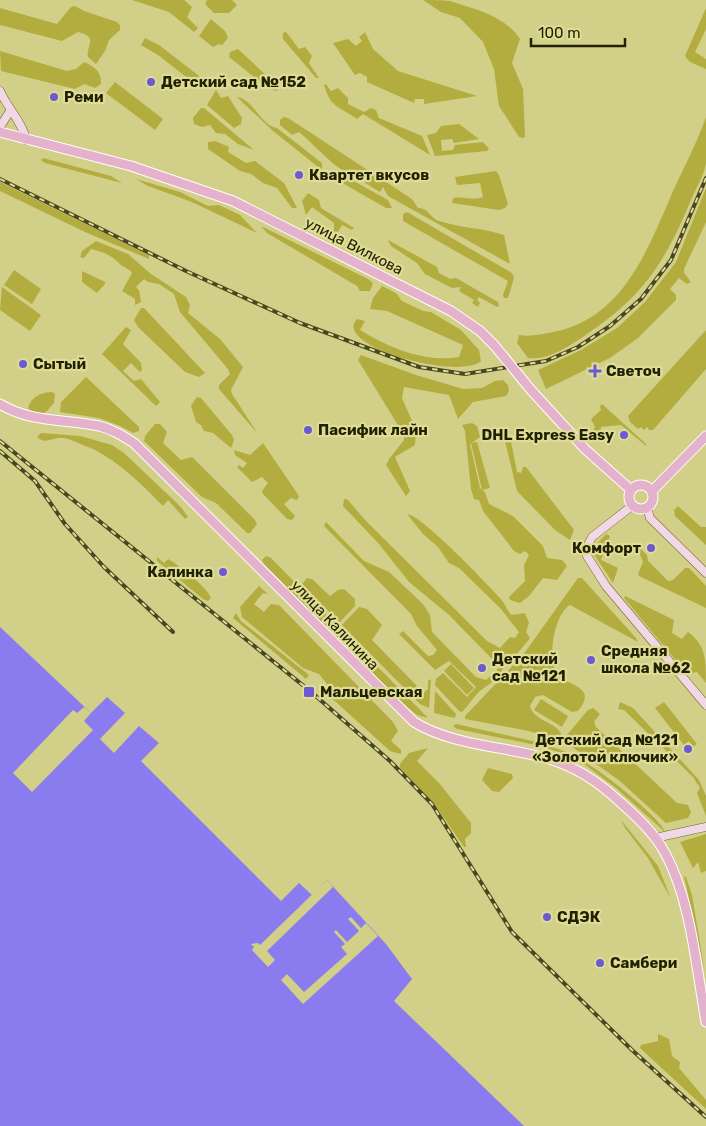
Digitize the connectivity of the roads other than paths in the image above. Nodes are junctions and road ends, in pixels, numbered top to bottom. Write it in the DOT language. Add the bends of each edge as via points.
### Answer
graph roads {
  1 [pos="0,91"];
  2 [pos="10,111"];
  3 [pos="0,127"];
  4 [pos="0,132"];
  5 [pos="26,140"];
  6 [pos="0,404"];
  7 [pos="706,436"];
  8 [pos="631,490"];
  9 [pos="652,491"];
  10 [pos="633,505"];
  11 [pos="647,507"];
  12 [pos="706,572"];
  13 [pos="706,704"];
  14 [pos="706,827"];
  15 [pos="655,838"];
  16 [pos="706,1022"];
  1 -- 2 [label="main road"];
  2 -- 3 [label="main road"];
  2 -- 5 [label="main road"];
  4 -- 5 [label="main road, улица Вилкова"];
  5 -- 8 [label="main road, улица Вилкова, bridge" via="137,168 233,201 451,311 480,331 591,455"];
  6 -- 15 [label="main road, улица Калинина" via="28,416 99,426 121,434 202,509 408,717 440,734 549,759 574,768 608,790"];
  7 -- 9 [label="main road"];
  8 -- 9 [label="main road" via="640,485"];
  8 -- 10 [label="main road"];
  9 -- 11 [label="main road" via="653,500"];
  10 -- 11 [label="main road"];
  10 -- 13 [label="main road" via="592,537 587,546 587,556 606,586"];
  11 -- 12 [label="main road" via="650,518"];
  14 -- 15 [label="main road"];
  15 -- 16 [label="main road, улица Калинина" via="679,889"];
}
